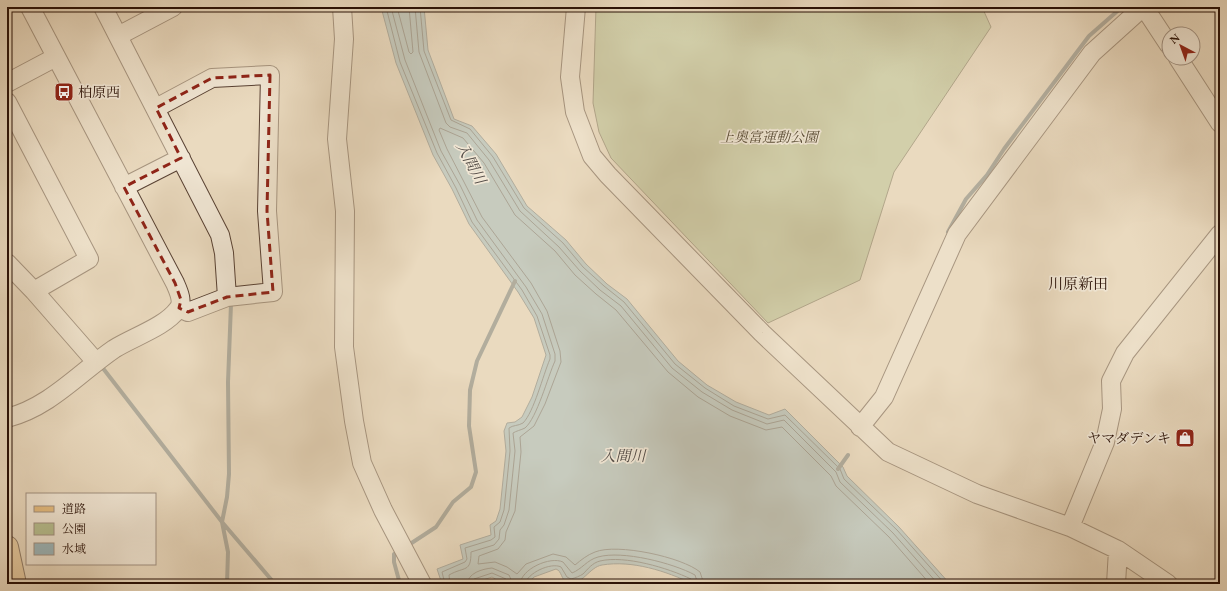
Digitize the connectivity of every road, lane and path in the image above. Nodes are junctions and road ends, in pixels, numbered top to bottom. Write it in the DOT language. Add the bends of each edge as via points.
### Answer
graph roads {
  1 [pos="30,7"];
  2 [pos="103,7"];
  3 [pos="173,7"];
  4 [pos="342,7"];
  5 [pos="576,7"];
  6 [pos="1144,7"];
  7 [pos="1161,33"];
  8 [pos="118,36"];
  9 [pos="56,57"];
  10 [pos="1183,66"];
  11 [pos="7,83"];
  12 [pos="7,102"];
  13 [pos="156,108"];
  14 [pos="1220,123"];
  15 [pos="181,158"];
  16 [pos="124,187"];
  17 [pos="1220,234"];
  18 [pos="7,263"];
  19 [pos="34,291"];
  20 [pos="227,298"];
  21 [pos="179,308"];
  22 [pos="96,362"];
  23 [pos="7,418"];
  24 [pos="860,427"];
  25 [pos="1070,527"];
  26 [pos="7,547"];
  27 [pos="1118,550"];
  28 [pos="15,584"];
  29 [pos="422,584"];
  30 [pos="1116,584"];
  31 [pos="1168,584"];
  1 -- 9 [label="street"];
  2 -- 8 [label="street"];
  3 -- 8 [label="street"];
  4 -- 29 [label="street" via="344,38 337,139 345,210 344,347 354,421 362,463 383,510"];
  5 -- 24 [label="street" via="570,76 575,112 592,156 762,333"];
  6 -- 7 [label="street"];
  6 -- 24 [label="street" via="1092,52 957,234 884,398"];
  8 -- 13 [label="street"];
  9 -- 11 [label="street"];
  9 -- 16 [label="street"];
  10 -- 14 [label="street"];
  12 -- 19 [label="street" via="89,259"];
  13 -- 15 [label="street"];
  13 -- 20 [label="street" via="212,78 270,75 267,211 273,292"];
  15 -- 16 [label="street"];
  15 -- 20 [label="street" via="220,235 224,252"];
  16 -- 21 [label="street" via="175,283 181,300"];
  17 -- 25 [label="street" via="1125,353 1111,381 1112,409 1105,442"];
  18 -- 19 [label="street"];
  19 -- 22 [label="street"];
  20 -- 21 [label="street" via="188,312"];
  21 -- 22 [label="street" via="164,321"];
  22 -- 23 [label="street" via="54,396"];
  24 -- 25 [label="street" via="888,452 978,494"];
  25 -- 27 [label="street"];
  26 -- 28 [label="main road"];
  27 -- 30 [label="street"];
  27 -- 31 [label="street"];
}
